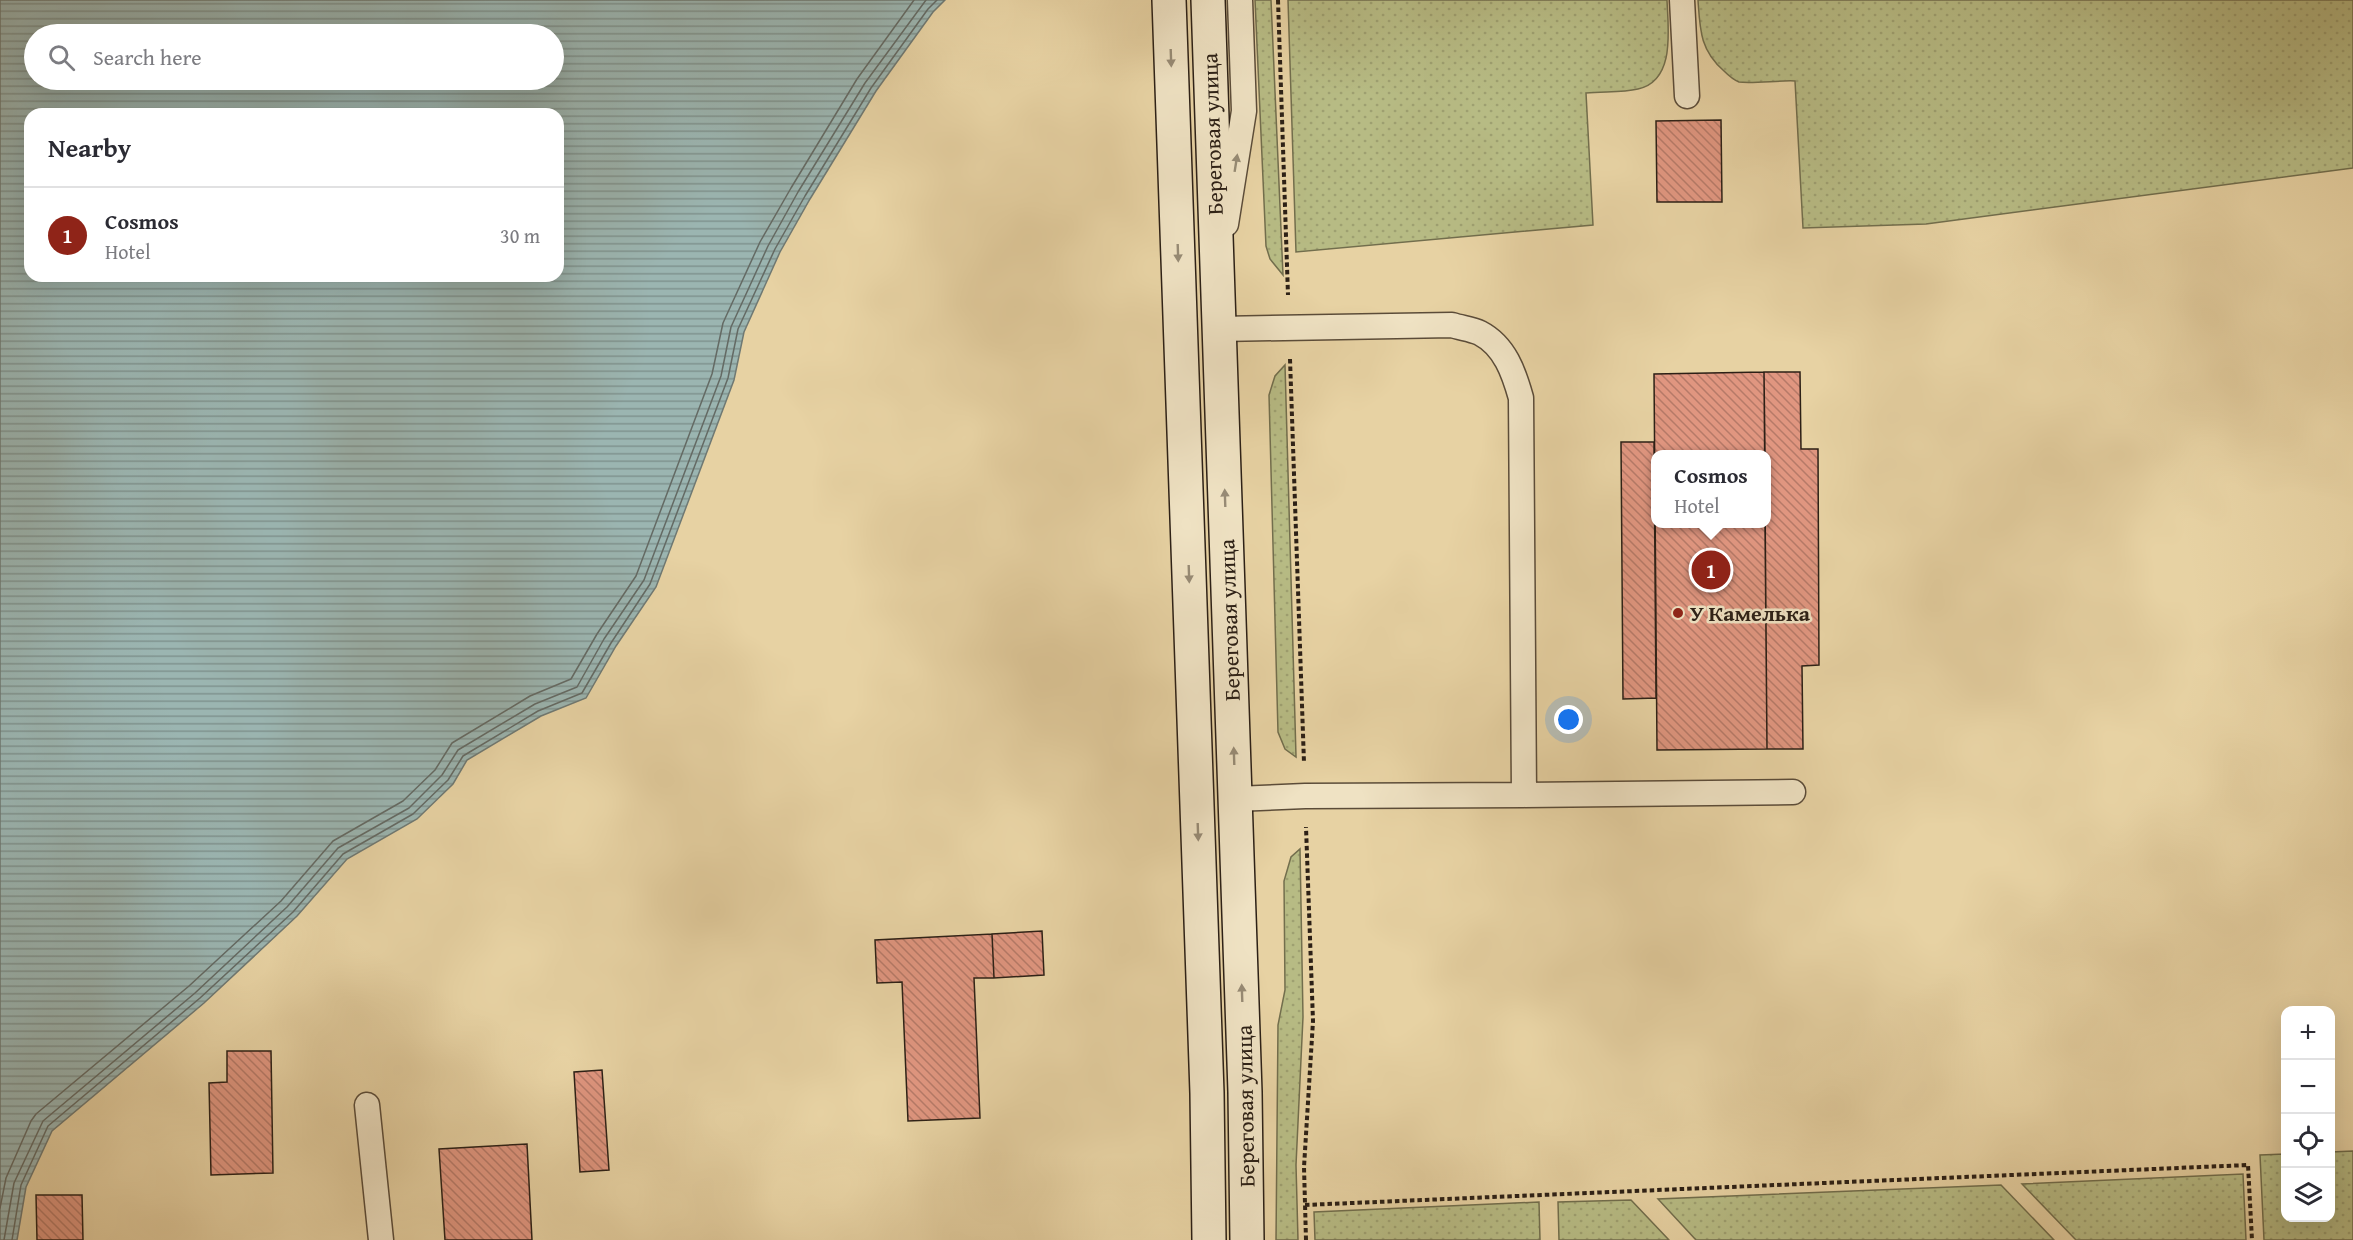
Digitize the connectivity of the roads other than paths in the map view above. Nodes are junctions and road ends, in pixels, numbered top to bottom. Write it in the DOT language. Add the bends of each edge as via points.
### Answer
graph roads {
  1 [pos="1169,0"];
  2 [pos="1208,0"];
  3 [pos="1221,0"];
  4 [pos="1240,0"];
  5 [pos="1682,0"];
  6 [pos="1209,53"];
  7 [pos="1687,96"];
  8 [pos="1217,283"];
  9 [pos="1219,329"];
  10 [pos="1793,792"];
  11 [pos="1524,795"];
  12 [pos="1235,799"];
  13 [pos="367,1105"];
  14 [pos="381,1240"];
  15 [pos="1209,1240"];
  16 [pos="1247,1240"];
  1 -- 15 [label="main road, Береговая улица, one-way"];
  2 -- 6 [label="main road, Береговая улица"];
  3 -- 6 [label="lane"];
  8 -- 4 [label="lane, one-way" via="1244,111"];
  5 -- 7 [label="lane"];
  6 -- 8 [label="main road, Береговая улица"];
  8 -- 9 [label="main road, Береговая улица"];
  9 -- 11 [label="lane" via="1452,325 1480,333 1500,349 1514,372 1521,398"];
  12 -- 9 [label="main road, Береговая улица, one-way"];
  10 -- 11 [label="lane"];
  11 -- 12 [label="lane"];
  16 -- 12 [label="main road, Береговая улица, one-way"];
  13 -- 14 [label="lane"];
}
